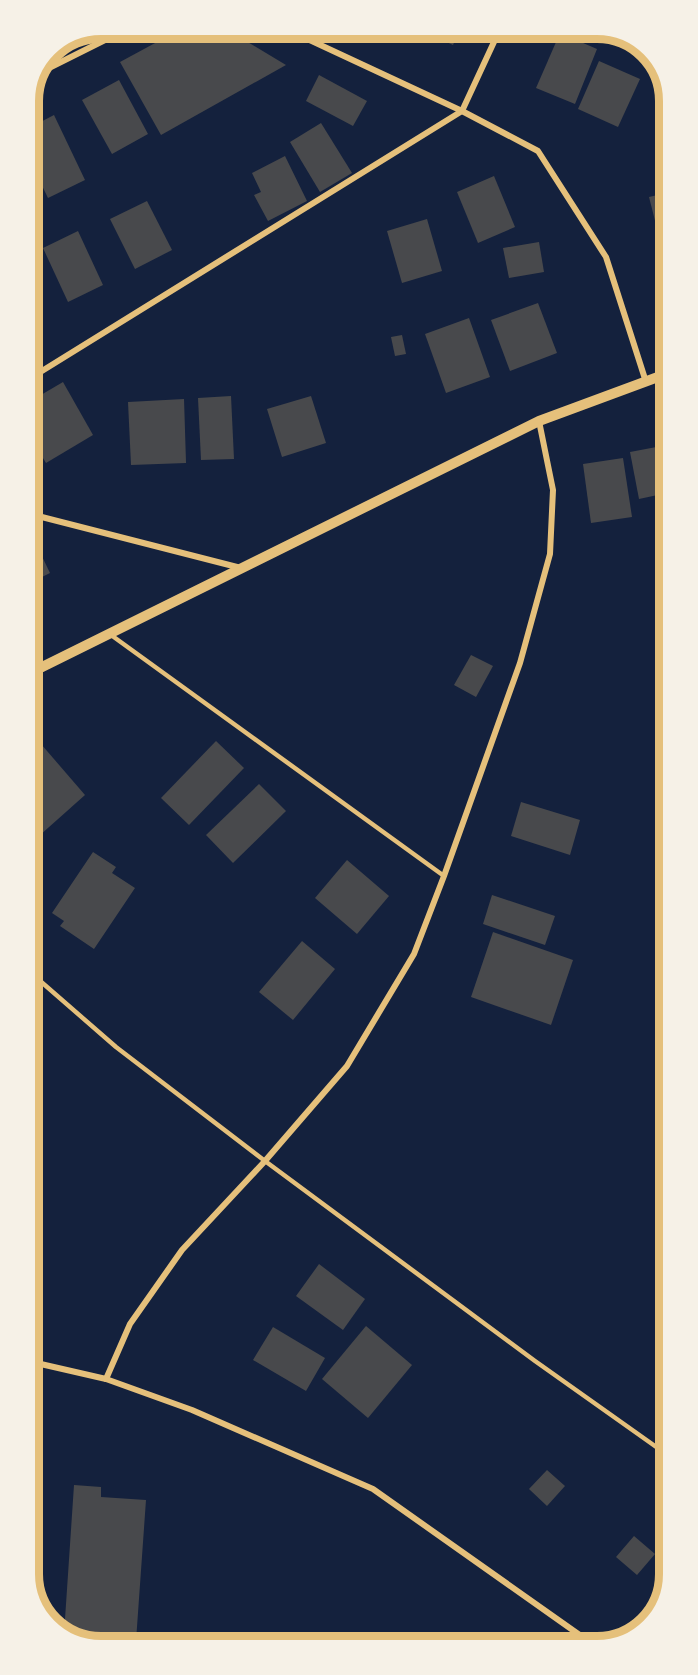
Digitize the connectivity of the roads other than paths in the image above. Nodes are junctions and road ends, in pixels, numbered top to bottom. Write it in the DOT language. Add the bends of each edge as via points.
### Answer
graph roads {
  1 [pos="105,39"];
  2 [pos="309,39"];
  3 [pos="495,39"];
  4 [pos="48,68"];
  5 [pos="462,111"];
  6 [pos="39,373"];
  7 [pos="659,377"];
  8 [pos="646,382"];
  9 [pos="539,421"];
  10 [pos="39,516"];
  11 [pos="242,568"];
  12 [pos="109,634"];
  13 [pos="39,669"];
  14 [pos="444,876"];
  15 [pos="39,980"];
  16 [pos="265,1161"];
  17 [pos="39,1364"];
  18 [pos="106,1379"];
  19 [pos="659,1449"];
  20 [pos="581,1636"];
  1 -- 4 [label="street"];
  2 -- 5 [label="street"];
  3 -- 5 [label="street"];
  5 -- 6 [label="street"];
  5 -- 8 [label="street" via="538,151 606,257"];
  7 -- 8 [label="street"];
  8 -- 9 [label="street"];
  9 -- 11 [label="street"];
  9 -- 14 [label="street" via="553,490 550,554 520,663"];
  10 -- 11 [label="street"];
  11 -- 12 [label="street"];
  12 -- 13 [label="street"];
  12 -- 14 [label="lane"];
  14 -- 16 [label="street" via="414,954 347,1066"];
  15 -- 16 [label="lane" via="116,1047"];
  16 -- 18 [label="street" via="182,1250 130,1324"];
  16 -- 19 [label="lane"];
  17 -- 18 [label="street"];
  18 -- 20 [label="street" via="192,1410 373,1489"];
}
